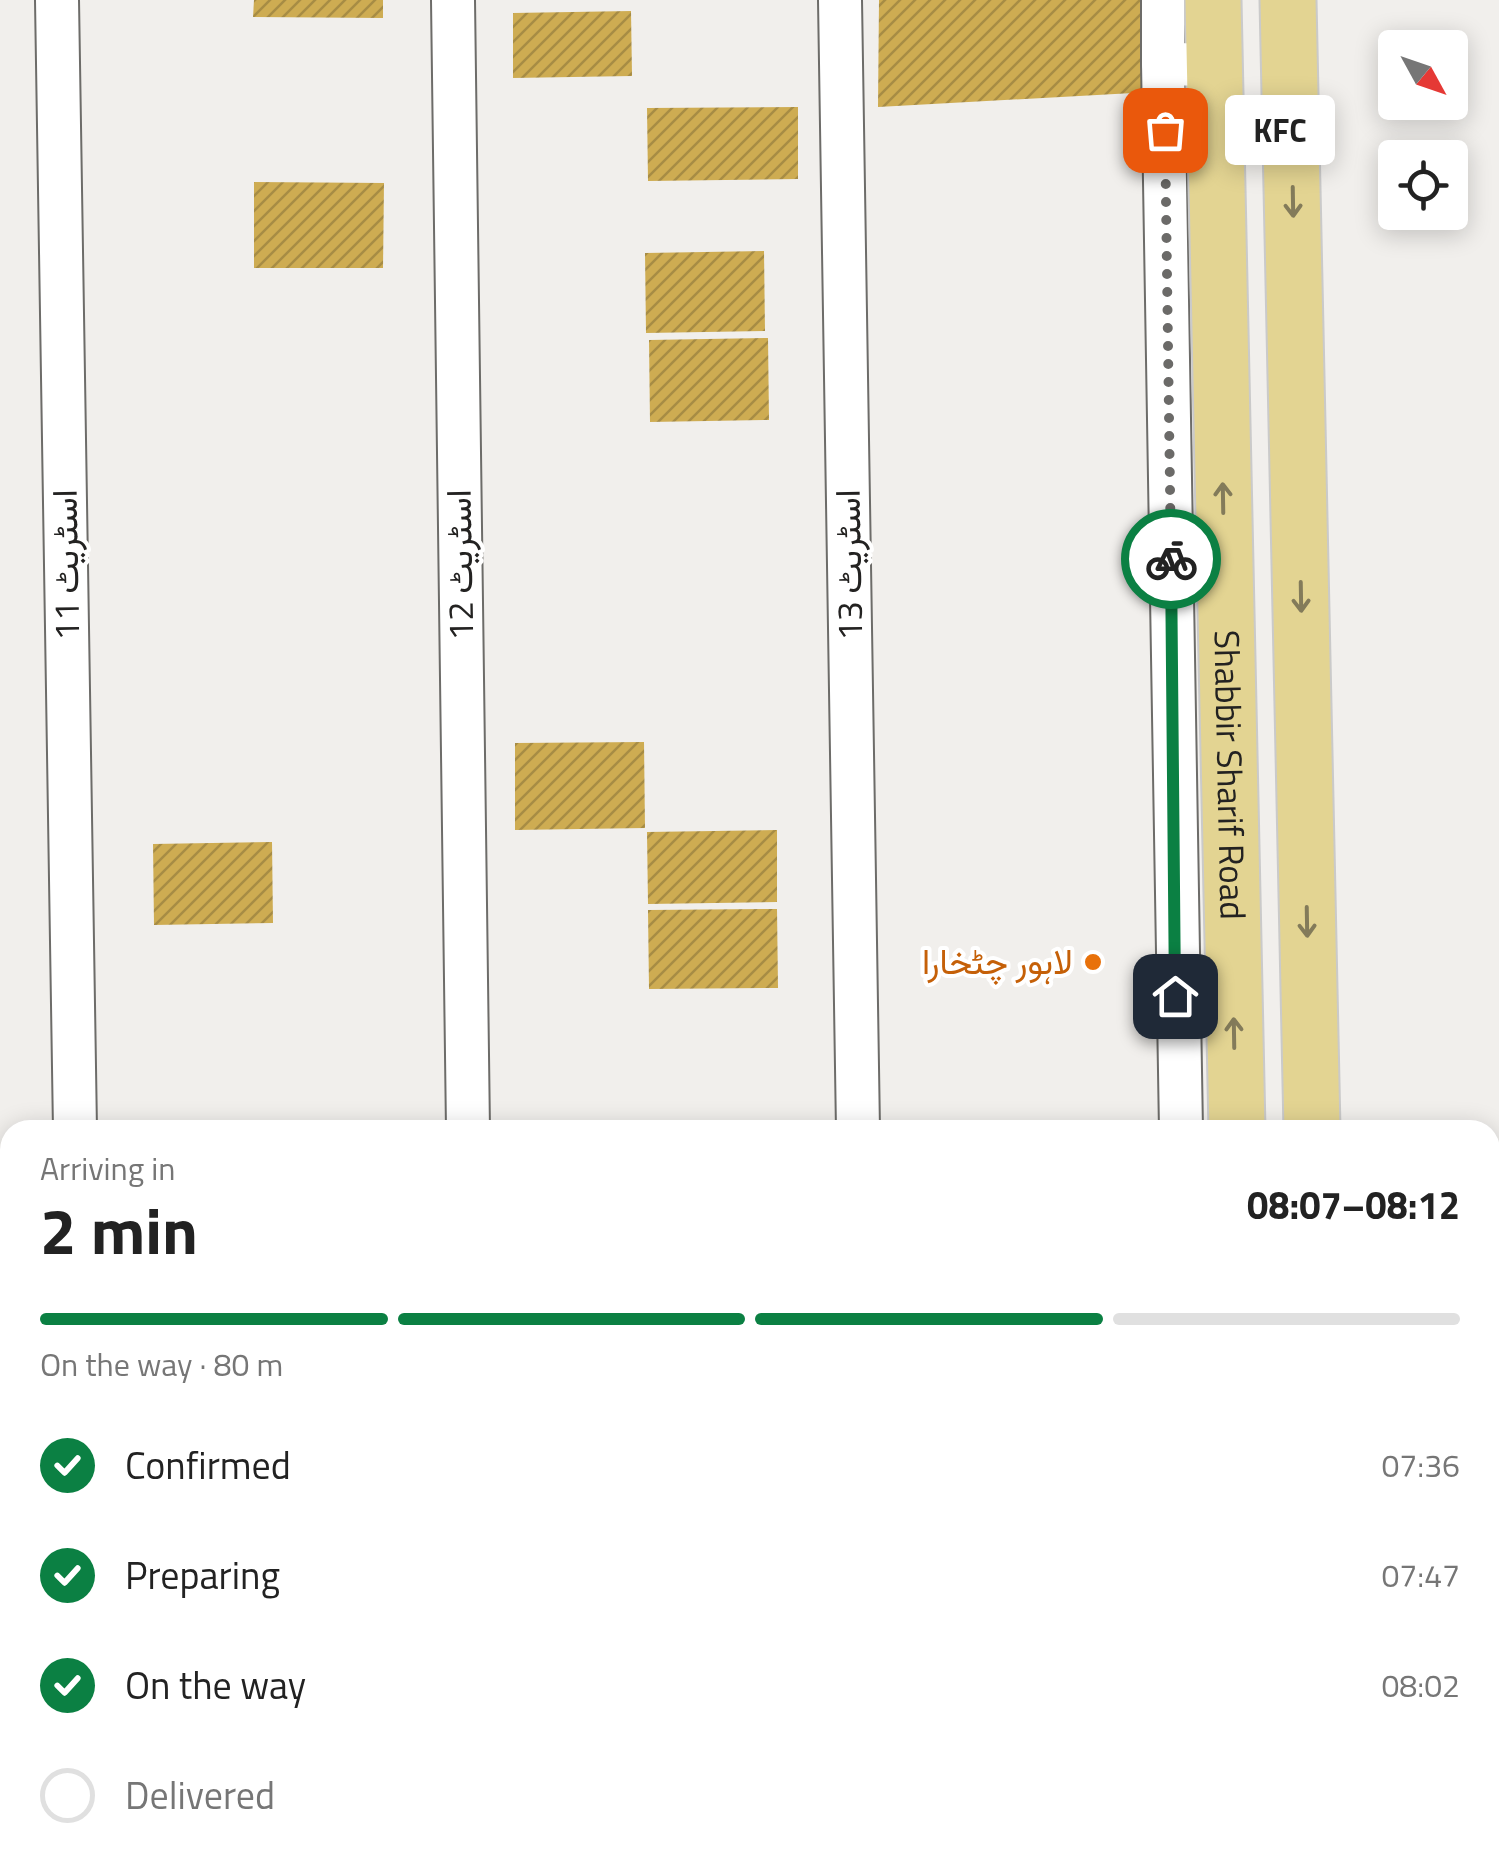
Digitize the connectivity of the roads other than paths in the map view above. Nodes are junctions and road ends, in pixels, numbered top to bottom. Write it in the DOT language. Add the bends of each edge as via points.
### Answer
graph roads {
  1 [pos="57,0"];
  2 [pos="453,0"];
  3 [pos="840,0"];
  4 [pos="1163,0"];
  5 [pos="1213,0"];
  6 [pos="1288,0"];
  7 [pos="1188,65"];
  8 [pos="74,1120"];
  9 [pos="468,1120"];
  10 [pos="858,1120"];
  11 [pos="1180,1120"];
  12 [pos="1236,1120"];
  13 [pos="1312,1120"];
  1 -- 8 [label="street, اسٹریٹ 11"];
  2 -- 9 [label="street, اسٹریٹ 12"];
  3 -- 10 [label="street, اسٹریٹ 13"];
  4 -- 7 [label="street"];
  5 -- 7 [label="main road, Shabbir Sharif Road"];
  6 -- 13 [label="main road, one-way"];
  7 -- 11 [label="street"];
  12 -- 7 [label="main road, Shabbir Sharif Road, one-way"];
}
